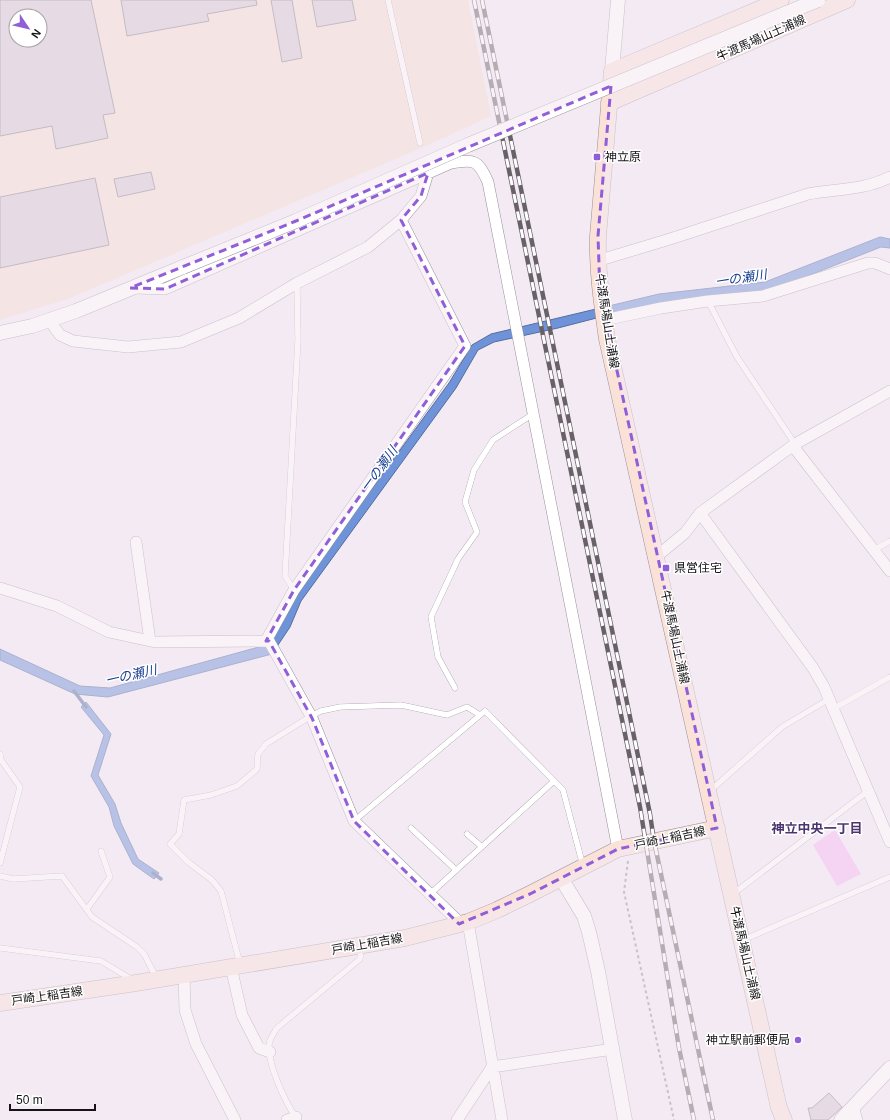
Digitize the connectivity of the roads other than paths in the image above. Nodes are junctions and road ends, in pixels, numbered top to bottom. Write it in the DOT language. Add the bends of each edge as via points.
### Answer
graph roads {
  1 [pos="388,0"];
  2 [pos="618,0"];
  3 [pos="781,0"];
  4 [pos="818,0"];
  5 [pos="847,0"];
  6 [pos="612,71"];
  7 [pos="609,103"];
  8 [pos="420,143"];
  9 [pos="428,173"];
  10 [pos="890,177"];
  11 [pos="401,220"];
  12 [pos="598,261"];
  13 [pos="890,269"];
  14 [pos="297,283"];
  15 [pos="130,288"];
  16 [pos="708,301"];
  17 [pos="49,320"];
  18 [pos="604,320"];
  19 [pos="0,333"];
  20 [pos="890,391"];
  21 [pos="533,414"];
  22 [pos="795,444"];
  23 [pos="700,514"];
  24 [pos="890,541"];
  25 [pos="136,542"];
  26 [pos="874,550"];
  27 [pos="657,556"];
  28 [pos="890,571"];
  29 [pos="0,588"];
  30 [pos="294,590"];
  31 [pos="150,641"];
  32 [pos="266,641"];
  33 [pos="890,677"];
  34 [pos="455,688"];
  35 [pos="831,704"];
  36 [pos="480,715"];
  37 [pos="311,716"];
  38 [pos="0,754"];
  39 [pos="554,781"];
  40 [pos="709,791"];
  41 [pos="868,791"];
  42 [pos="354,821"];
  43 [pos="411,828"];
  44 [pos="717,828"];
  45 [pos="467,834"];
  46 [pos="890,842"];
  47 [pos="482,847"];
  48 [pos="624,848"];
  49 [pos="101,850"];
  50 [pos="0,863"];
  51 [pos="583,867"];
  52 [pos="456,870"];
  53 [pos="0,876"];
  54 [pos="890,877"];
  55 [pos="561,878"];
  56 [pos="430,894"];
  57 [pos="732,895"];
  58 [pos="87,909"];
  59 [pos="463,923"];
  60 [pos="742,940"];
  61 [pos="361,945"];
  62 [pos="0,948"];
  63 [pos="236,966"];
  64 [pos="184,975"];
  65 [pos="157,979"];
  66 [pos="136,983"];
  67 [pos="0,1003"];
  68 [pos="613,1049"];
  69 [pos="270,1052"];
  70 [pos="492,1067"];
  71 [pos="890,1068"];
  72 [pos="855,1113"];
  73 [pos="294,1119"];
  74 [pos="235,1120"];
  75 [pos="457,1120"];
  76 [pos="502,1120"];
  77 [pos="625,1120"];
  78 [pos="784,1120"];
  79 [pos="841,1120"];
  1 -- 8 [label="lane"];
  2 -- 6 [label="street"];
  3 -- 6 [label="main road"];
  4 -- 15 [label="street, bridge" via="468,145 304,218"];
  5 -- 7 [label="main road, 牛渡馬場山土浦線"];
  6 -- 7 [label="main road, 牛渡馬場山土浦線"];
  7 -- 12 [label="main road, 牛渡馬場山土浦線"];
  9 -- 11 [label="street" via="421,196"];
  9 -- 15 [label="street" via="165,290"];
  9 -- 21 [label="street" via="451,163 468,160 481,167 488,182"];
  10 -- 12 [label="street" via="859,187 808,194"];
  11 -- 14 [label="street" via="368,247"];
  11 -- 30 [label="street" via="465,346"];
  12 -- 18 [label="main road, 牛渡馬場山土浦線"];
  13 -- 16 [label="street" via="868,263 763,296"];
  14 -- 17 [label="street" via="239,318 181,342 128,347 73,341 60,335"];
  14 -- 30 [label="lane" via="298,340 285,576"];
  15 -- 17 [label="street"];
  16 -- 18 [label="street"];
  16 -- 22 [label="lane" via="737,357"];
  17 -- 19 [label="street"];
  18 -- 27 [label="main road, 牛渡馬場山土浦線"];
  20 -- 22 [label="street"];
  21 -- 34 [label="lane" via="493,440 474,470 465,502 477,532 458,559 431,617 438,657"];
  21 -- 48 [label="street"];
  22 -- 23 [label="street"];
  22 -- 26 [label="street" via="796,450"];
  23 -- 27 [label="street" via="685,533"];
  23 -- 35 [label="street" via="813,668"];
  24 -- 26 [label="lane"];
  25 -- 31 [label="street"];
  26 -- 28 [label="street"];
  27 -- 40 [label="main road, 牛渡馬場山土浦線"];
  29 -- 31 [label="street" via="56,606 109,632"];
  30 -- 32 [label="street"];
  31 -- 32 [label="street"];
  32 -- 37 [label="street" via="269,641"];
  33 -- 35 [label="lane"];
  35 -- 40 [label="lane" via="782,727"];
  35 -- 41 [label="street"];
  36 -- 37 [label="lane" via="467,707 447,715 401,705 340,707"];
  36 -- 39 [label="lane" via="485,710"];
  36 -- 42 [label="lane"];
  37 -- 42 [label="street"];
  37 -- 63 [label="lane" via="266,744 258,754 257,769 237,786 211,795 184,800 179,834 170,844 221,891"];
  38 -- 50 [label="lane" via="1,760 20,787"];
  39 -- 47 [label="lane"];
  39 -- 51 [label="lane" via="563,790"];
  40 -- 44 [label="main road, 牛渡馬場山土浦線"];
  41 -- 46 [label="street"];
  41 -- 57 [label="lane"];
  42 -- 56 [label="street"];
  43 -- 52 [label="lane"];
  44 -- 48 [label="main road, 戸崎上稲吉線"];
  44 -- 57 [label="main road, 牛渡馬場山土浦線"];
  45 -- 47 [label="lane"];
  47 -- 52 [label="lane"];
  48 -- 51 [label="main road, 戸崎上稲吉線"];
  49 -- 58 [label="lane" via="110,877"];
  51 -- 55 [label="main road, 戸崎上稲吉線"];
  52 -- 56 [label="lane"];
  53 -- 58 [label="lane" via="13,879 62,876"];
  54 -- 60 [label="lane"];
  55 -- 59 [label="main road, 戸崎上稲吉線"];
  55 -- 68 [label="street" via="584,916 589,932"];
  56 -- 59 [label="street"];
  57 -- 60 [label="main road, 牛渡馬場山土浦線"];
  58 -- 65 [label="lane" via="92,917 144,954"];
  59 -- 61 [label="main road, 戸崎上稲吉線" via="405,938"];
  59 -- 70 [label="street"];
  60 -- 78 [label="main road, 牛渡馬場山土浦線" via="779,1108"];
  61 -- 63 [label="main road, 戸崎上稲吉線"];
  61 -- 69 [label="lane" via="360,959 277,1028 269,1044"];
  62 -- 66 [label="lane" via="101,962"];
  63 -- 64 [label="main road, 戸崎上稲吉線"];
  63 -- 69 [label="street" via="242,1016 259,1048"];
  64 -- 65 [label="main road, 戸崎上稲吉線"];
  64 -- 74 [label="street" via="185,1010 196,1044"];
  65 -- 66 [label="main road, 戸崎上稲吉線"];
  66 -- 67 [label="main road, 戸崎上稲吉線"];
  68 -- 70 [label="street"];
  68 -- 77 [label="street"];
  69 -- 73 [label="lane" via="270,1060"];
  70 -- 75 [label="street"];
  70 -- 76 [label="street"];
  71 -- 72 [label="street"];
  72 -- 79 [label="street"];
}
